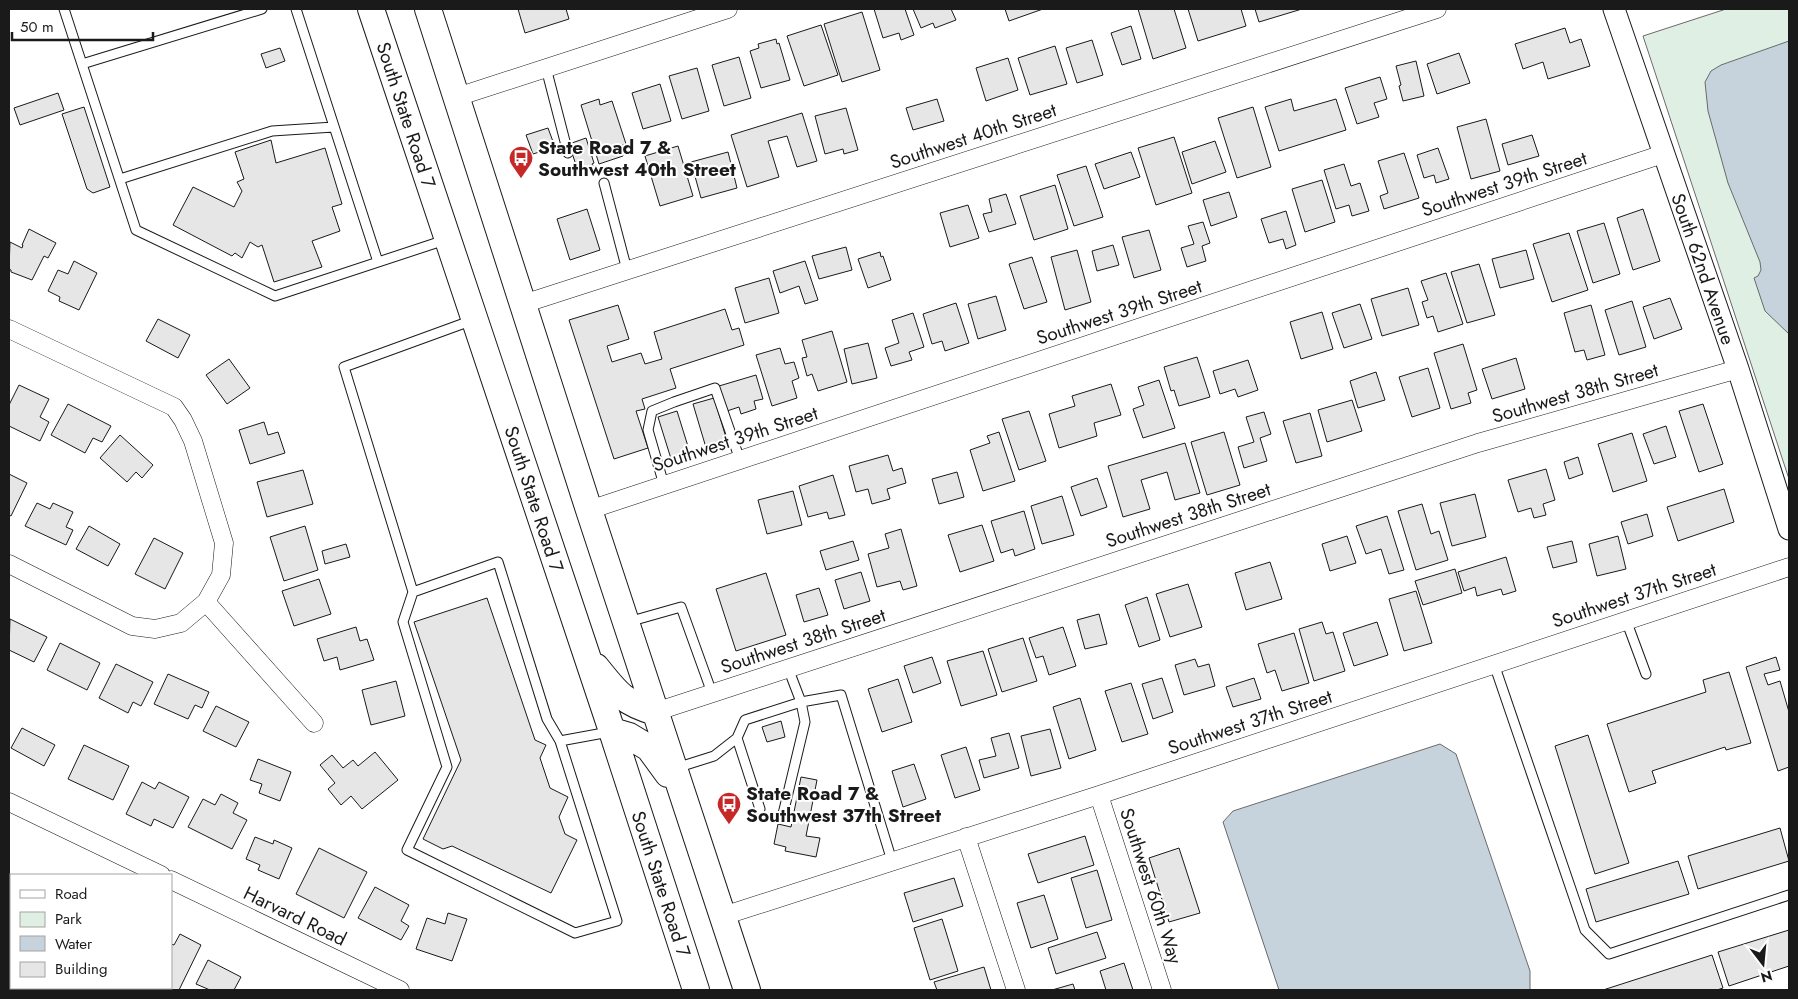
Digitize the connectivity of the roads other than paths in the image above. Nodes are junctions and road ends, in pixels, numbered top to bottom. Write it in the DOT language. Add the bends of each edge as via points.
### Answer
graph roads {
  1 [pos="64,9"];
  2 [pos="262,9"];
  3 [pos="296,9"];
  4 [pos="371,9"];
  5 [pos="430,9"];
  6 [pos="728,9"];
  7 [pos="1437,9"];
  8 [pos="1614,9"];
  9 [pos="248,11"];
  10 [pos="82,64"];
  11 [pos="546,68"];
  12 [pos="457,97"];
  13 [pos="334,127"];
  14 [pos="568,154"];
  15 [pos="1663,154"];
  16 [pos="120,179"];
  17 [pos="604,183"];
  18 [pos="448,240"];
  19 [pos="378,262"];
  20 [pos="627,270"];
  21 [pos="523,304"];
  22 [pos="475,320"];
  23 [pos="9,329"];
  24 [pos="1738,370"];
  25 [pos="740,460"];
  26 [pos="664,484"];
  27 [pos="589,510"];
  28 [pos="1789,529"];
  29 [pos="9,564"];
  30 [pos="1789,566"];
  31 [pos="413,592"];
  32 [pos="206,602"];
  33 [pos="1626,620"];
  34 [pos="626,622"];
  35 [pos="586,654"];
  36 [pos="1494,664"];
  37 [pos="788,668"];
  38 [pos="1646,674"];
  39 [pos="712,693"];
  40 [pos="801,702"];
  41 [pos="655,712"];
  42 [pos="314,723"];
  43 [pos="612,731"];
  44 [pos="737,738"];
  45 [pos="560,741"];
  46 [pos="678,781"];
  47 [pos="1099,794"];
  48 [pos="9,802"];
  49 [pos="760,809"];
  50 [pos="783,814"];
  51 [pos="966,837"];
  52 [pos="892,861"];
  53 [pos="159,874"];
  54 [pos="172,880"];
  55 [pos="1789,895"];
  56 [pos="722,916"];
  57 [pos="694,988"];
  58 [pos="400,990"];
  59 [pos="747,990"];
  60 [pos="1016,990"];
  61 [pos="1162,990"];
  1 -- 10 [label="lane"];
  2 -- 9 [label="lane"];
  3 -- 13 [label="lane"];
  4 -- 18 [label="main road, South State Road 7"];
  5 -- 12 [label="main road"];
  6 -- 11 [label="street"];
  7 -- 20 [label="street, Southwest 40th Street"];
  8 -- 15 [label="street, South 62nd Avenue"];
  9 -- 10 [label="lane"];
  10 -- 16 [label="lane"];
  11 -- 12 [label="street"];
  11 -- 14 [label="lane"];
  12 -- 21 [label="main road"];
  13 -- 16 [label="lane" via="272,131"];
  13 -- 19 [label="lane"];
  15 -- 24 [label="street, South 62nd Avenue"];
  15 -- 25 [label="street, Southwest 39th Street"];
  16 -- 19 [label="lane" via="136,230 275,296"];
  17 -- 20 [label="lane"];
  18 -- 19 [label="lane"];
  18 -- 22 [label="main road, South State Road 7"];
  20 -- 21 [label="street, Southwest 40th Street"];
  21 -- 27 [label="main road"];
  22 -- 31 [label="lane" via="344,367"];
  22 -- 35 [label="main road, South State Road 7"];
  23 -- 32 [label="street" via="174,407 193,441 224,543 221,575"];
  24 -- 28 [label="street, South 62nd Avenue"];
  24 -- 37 [label="street, Southwest 38th Street" via="1478,443"];
  25 -- 26 [label="street, Southwest 39th Street"];
  25 -- 26 [label="lane" via="715,388 652,411 648,430"];
  26 -- 27 [label="street, Southwest 39th Street"];
  27 -- 34 [label="main road"];
  29 -- 32 [label="street" via="132,626 154,629 181,623"];
  30 -- 33 [label="street, Southwest 37th Street"];
  31 -- 45 [label="lane" via="498,562 547,719"];
  31 -- 45 [label="lane" via="403,622 447,767 407,850 575,933 617,921"];
  32 -- 42 [label="street"];
  33 -- 36 [label="street, Southwest 37th Street"];
  33 -- 38 [label="lane"];
  34 -- 39 [label="lane" via="681,607"];
  34 -- 41 [label="main road"];
  35 -- 41 [label="main road" via="618,694 636,706"];
  35 -- 43 [label="main road, South State Road 7"];
  36 -- 47 [label="street, Southwest 37th Street"];
  36 -- 55 [label="lane" via="1585,930 1608,954"];
  37 -- 39 [label="street, Southwest 38th Street"];
  37 -- 40 [label="lane"];
  39 -- 41 [label="street, Southwest 38th Street"];
  40 -- 44 [label="lane" via="745,720"];
  40 -- 50 [label="lane" via="805,722"];
  40 -- 52 [label="lane" via="841,695"];
  41 -- 46 [label="main road"];
  43 -- 45 [label="lane"];
  43 -- 46 [label="main road" via="629,736 649,748"];
  43 -- 57 [label="main road, South State Road 7"];
  44 -- 46 [label="lane"];
  44 -- 49 [label="lane"];
  46 -- 56 [label="main road"];
  47 -- 51 [label="street, Southwest 37th Street"];
  47 -- 61 [label="street, Southwest 60th Way"];
  48 -- 53 [label="street"];
  51 -- 52 [label="street, Southwest 37th Street"];
  51 -- 60 [label="street"];
  52 -- 56 [label="street, Southwest 37th Street"];
  54 -- 58 [label="street, Harvard Road"];
  56 -- 59 [label="main road"];
}
